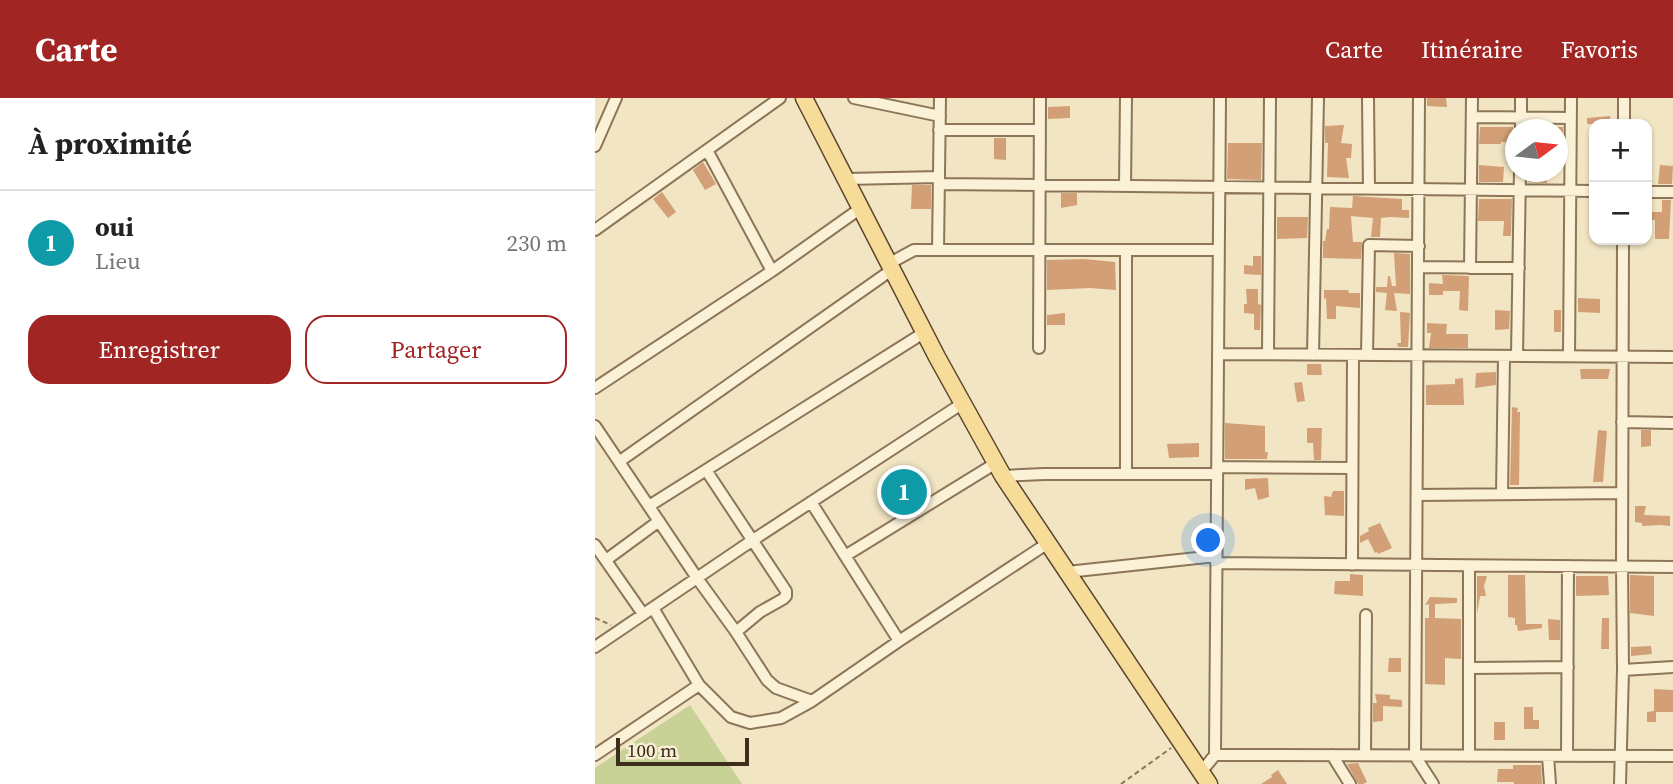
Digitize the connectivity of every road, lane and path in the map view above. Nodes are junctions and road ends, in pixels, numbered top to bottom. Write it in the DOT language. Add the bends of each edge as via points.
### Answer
graph roads {
  1 [pos="616,98"];
  2 [pos="780,98"];
  3 [pos="804,98"];
  4 [pos="854,98"];
  5 [pos="940,98"];
  6 [pos="1040,98"];
  7 [pos="1126,98"];
  8 [pos="1220,98"];
  9 [pos="1270,98"];
  10 [pos="1318,98"];
  11 [pos="1368,98"];
  12 [pos="1419,98"];
  13 [pos="1472,98"];
  14 [pos="1521,98"];
  15 [pos="1571,98"];
  16 [pos="1624,98"];
  17 [pos="878,101"];
  18 [pos="940,116"];
  19 [pos="1472,117"];
  20 [pos="1571,118"];
  21 [pos="1521,119"];
  22 [pos="1563,119"];
  23 [pos="1624,119"];
  24 [pos="1505,122"];
  25 [pos="939,130"];
  26 [pos="1040,130"];
  27 [pos="595,146"];
  28 [pos="707,150"];
  29 [pos="846,179"];
  30 [pos="939,181"];
  31 [pos="1520,182"];
  32 [pos="1040,185"];
  33 [pos="1125,186"];
  34 [pos="1219,187"];
  35 [pos="1269,188"];
  36 [pos="1317,188"];
  37 [pos="1369,189"];
  38 [pos="1419,189"];
  39 [pos="1471,190"];
  40 [pos="1520,191"];
  41 [pos="1570,191"];
  42 [pos="1589,191"];
  43 [pos="1652,192"];
  44 [pos="1673,192"];
  45 [pos="861,208"];
  46 [pos="595,230"];
  47 [pos="1623,245"];
  48 [pos="1419,246"];
  49 [pos="938,250"];
  50 [pos="1039,250"];
  51 [pos="1126,250"];
  52 [pos="1219,250"];
  53 [pos="892,266"];
  54 [pos="1418,267"];
  55 [pos="1470,268"];
  56 [pos="1518,268"];
  57 [pos="772,271"];
  58 [pos="925,332"];
  59 [pos="1039,348"];
  60 [pos="1218,354"];
  61 [pos="1268,354"];
  62 [pos="1313,355"];
  63 [pos="1353,355"];
  64 [pos="1367,355"];
  65 [pos="1418,356"];
  66 [pos="1504,356"];
  67 [pos="1517,356"];
  68 [pos="1569,356"];
  69 [pos="1623,357"];
  70 [pos="1673,357"];
  71 [pos="595,388"];
  72 [pos="963,403"];
  73 [pos="1622,422"];
  74 [pos="1673,423"];
  75 [pos="595,426"];
  76 [pos="600,444"];
  77 [pos="619,461"];
  78 [pos="1352,468"];
  79 [pos="706,470"];
  80 [pos="1000,470"];
  81 [pos="1217,471"];
  82 [pos="1126,474"];
  83 [pos="1622,493"];
  84 [pos="1502,494"];
  85 [pos="1417,495"];
  86 [pos="811,502"];
  87 [pos="649,506"];
  88 [pos="659,521"];
  89 [pos="753,540"];
  90 [pos="1048,543"];
  91 [pos="595,545"];
  92 [pos="845,556"];
  93 [pos="605,560"];
  94 [pos="1216,560"];
  95 [pos="1352,565"];
  96 [pos="1417,566"];
  97 [pos="1469,566"];
  98 [pos="1568,566"];
  99 [pos="1622,566"];
  100 [pos="1673,566"];
  101 [pos="1067,572"];
  102 [pos="697,578"];
  103 [pos="648,611"];
  104 [pos="1366,615"];
  105 [pos="595,618"];
  106 [pos="622,629"];
  107 [pos="736,632"];
  108 [pos="899,640"];
  109 [pos="595,647"];
  110 [pos="1568,667"];
  111 [pos="1673,667"];
  112 [pos="1469,668"];
  113 [pos="1623,670"];
  114 [pos="699,685"];
  115 [pos="812,701"];
  116 [pos="1180,741"];
  117 [pos="595,755"];
  118 [pos="1215,755"];
  119 [pos="1332,755"];
  120 [pos="1365,755"];
  121 [pos="1415,756"];
  122 [pos="1469,756"];
  123 [pos="1548,756"];
  124 [pos="1567,756"];
  125 [pos="1621,756"];
  126 [pos="1673,757"];
  127 [pos="1205,778"];
  128 [pos="1121,784"];
  129 [pos="1350,784"];
  130 [pos="1433,784"];
  131 [pos="1550,784"];
  132 [pos="1620,784"];
  1 -- 27 [label="street"];
  2 -- 28 [label="street"];
  3 -- 29 [label="main road"];
  4 -- 17 [label="street"];
  5 -- 18 [label="street"];
  6 -- 26 [label="street"];
  7 -- 33 [label="street"];
  8 -- 34 [label="street"];
  9 -- 35 [label="street"];
  10 -- 36 [label="street"];
  11 -- 37 [label="street"];
  12 -- 38 [label="street"];
  13 -- 19 [label="street"];
  14 -- 21 [label="street"];
  15 -- 20 [label="street"];
  16 -- 23 [label="street"];
  17 -- 18 [label="street"];
  18 -- 25 [label="street"];
  19 -- 24 [label="street"];
  19 -- 39 [label="street"];
  20 -- 22 [label="street"];
  20 -- 41 [label="street"];
  25 -- 26 [label="street"];
  25 -- 30 [label="street"];
  26 -- 32 [label="street"];
  28 -- 46 [label="street"];
  28 -- 57 [label="street"];
  29 -- 30 [label="street"];
  29 -- 45 [label="main road"];
  30 -- 32 [label="street"];
  30 -- 49 [label="street"];
  31 -- 40 [label="street"];
  32 -- 33 [label="street"];
  32 -- 50 [label="street"];
  33 -- 34 [label="street"];
  34 -- 35 [label="street"];
  34 -- 52 [label="street"];
  35 -- 36 [label="street"];
  35 -- 61 [label="street"];
  36 -- 37 [label="street"];
  36 -- 62 [label="street"];
  37 -- 38 [label="street"];
  38 -- 39 [label="street"];
  38 -- 48 [label="street"];
  39 -- 40 [label="street"];
  39 -- 55 [label="street"];
  40 -- 41 [label="street"];
  40 -- 56 [label="street"];
  41 -- 42 [label="street"];
  41 -- 68 [label="street"];
  43 -- 44 [label="street"];
  45 -- 53 [label="main road"];
  45 -- 57 [label="street"];
  47 -- 69 [label="street"];
  48 -- 54 [label="street"];
  48 -- 64 [label="street" via="1369,245"];
  49 -- 50 [label="street"];
  49 -- 53 [label="street" via="914,250"];
  50 -- 51 [label="street"];
  50 -- 59 [label="street"];
  51 -- 52 [label="street"];
  51 -- 82 [label="street"];
  52 -- 60 [label="street"];
  53 -- 58 [label="main road"];
  53 -- 77 [label="street"];
  54 -- 55 [label="street"];
  54 -- 65 [label="street"];
  55 -- 56 [label="street"];
  56 -- 67 [label="street"];
  57 -- 71 [label="street"];
  58 -- 72 [label="main road"];
  58 -- 79 [label="street"];
  60 -- 61 [label="street"];
  60 -- 81 [label="street"];
  61 -- 62 [label="street"];
  62 -- 63 [label="street"];
  63 -- 64 [label="street"];
  63 -- 78 [label="street"];
  64 -- 65 [label="street"];
  65 -- 66 [label="street"];
  65 -- 85 [label="street"];
  66 -- 67 [label="street"];
  66 -- 84 [label="street"];
  67 -- 68 [label="street"];
  68 -- 69 [label="street"];
  69 -- 70 [label="street"];
  69 -- 73 [label="street"];
  72 -- 80 [label="main road"];
  72 -- 86 [label="street"];
  73 -- 74 [label="street"];
  73 -- 83 [label="street"];
  75 -- 76 [label="street"];
  76 -- 77 [label="street"];
  77 -- 87 [label="street"];
  78 -- 81 [label="street"];
  78 -- 95 [label="street"];
  79 -- 87 [label="street"];
  79 -- 89 [label="street"];
  80 -- 82 [label="street"];
  80 -- 90 [label="main road"];
  80 -- 92 [label="street"];
  81 -- 82 [label="street"];
  81 -- 94 [label="street"];
  83 -- 84 [label="street"];
  83 -- 99 [label="street"];
  84 -- 85 [label="street"];
  85 -- 96 [label="street"];
  86 -- 89 [label="street"];
  86 -- 92 [label="street"];
  87 -- 88 [label="street"];
  88 -- 93 [label="street"];
  88 -- 102 [label="street"];
  89 -- 102 [label="street"];
  89 -- 107 [label="street" via="783,584 786,596"];
  90 -- 101 [label="main road"];
  90 -- 108 [label="street"];
  91 -- 93 [label="street"];
  92 -- 108 [label="street"];
  93 -- 103 [label="street"];
  94 -- 95 [label="street"];
  94 -- 101 [label="street"];
  94 -- 118 [label="street"];
  95 -- 96 [label="street"];
  96 -- 97 [label="street"];
  96 -- 121 [label="street"];
  97 -- 98 [label="street"];
  97 -- 112 [label="street"];
  98 -- 99 [label="street"];
  98 -- 110 [label="street"];
  99 -- 100 [label="street"];
  99 -- 113 [label="street"];
  101 -- 116 [label="main road"];
  102 -- 103 [label="street"];
  102 -- 107 [label="street"];
  103 -- 106 [label="street"];
  103 -- 114 [label="street"];
  104 -- 120 [label="street"];
  105 -- 106 [label="path"];
  106 -- 109 [label="street"];
  107 -- 115 [label="street" via="767,680"];
  108 -- 115 [label="street"];
  110 -- 112 [label="street"];
  110 -- 124 [label="street"];
  111 -- 113 [label="street"];
  112 -- 122 [label="street"];
  113 -- 125 [label="street"];
  114 -- 115 [label="street" via="731,718 750,723 781,718"];
  114 -- 117 [label="street"];
  116 -- 127 [label="main road"];
  116 -- 128 [label="path"];
  118 -- 119 [label="street"];
  118 -- 127 [label="street"];
  119 -- 120 [label="street"];
  119 -- 129 [label="street"];
  120 -- 121 [label="street"];
  121 -- 122 [label="street"];
  121 -- 130 [label="street"];
  122 -- 123 [label="street"];
  123 -- 124 [label="street"];
  123 -- 131 [label="street"];
  124 -- 125 [label="street"];
  125 -- 126 [label="street"];
  125 -- 132 [label="street"];
}
